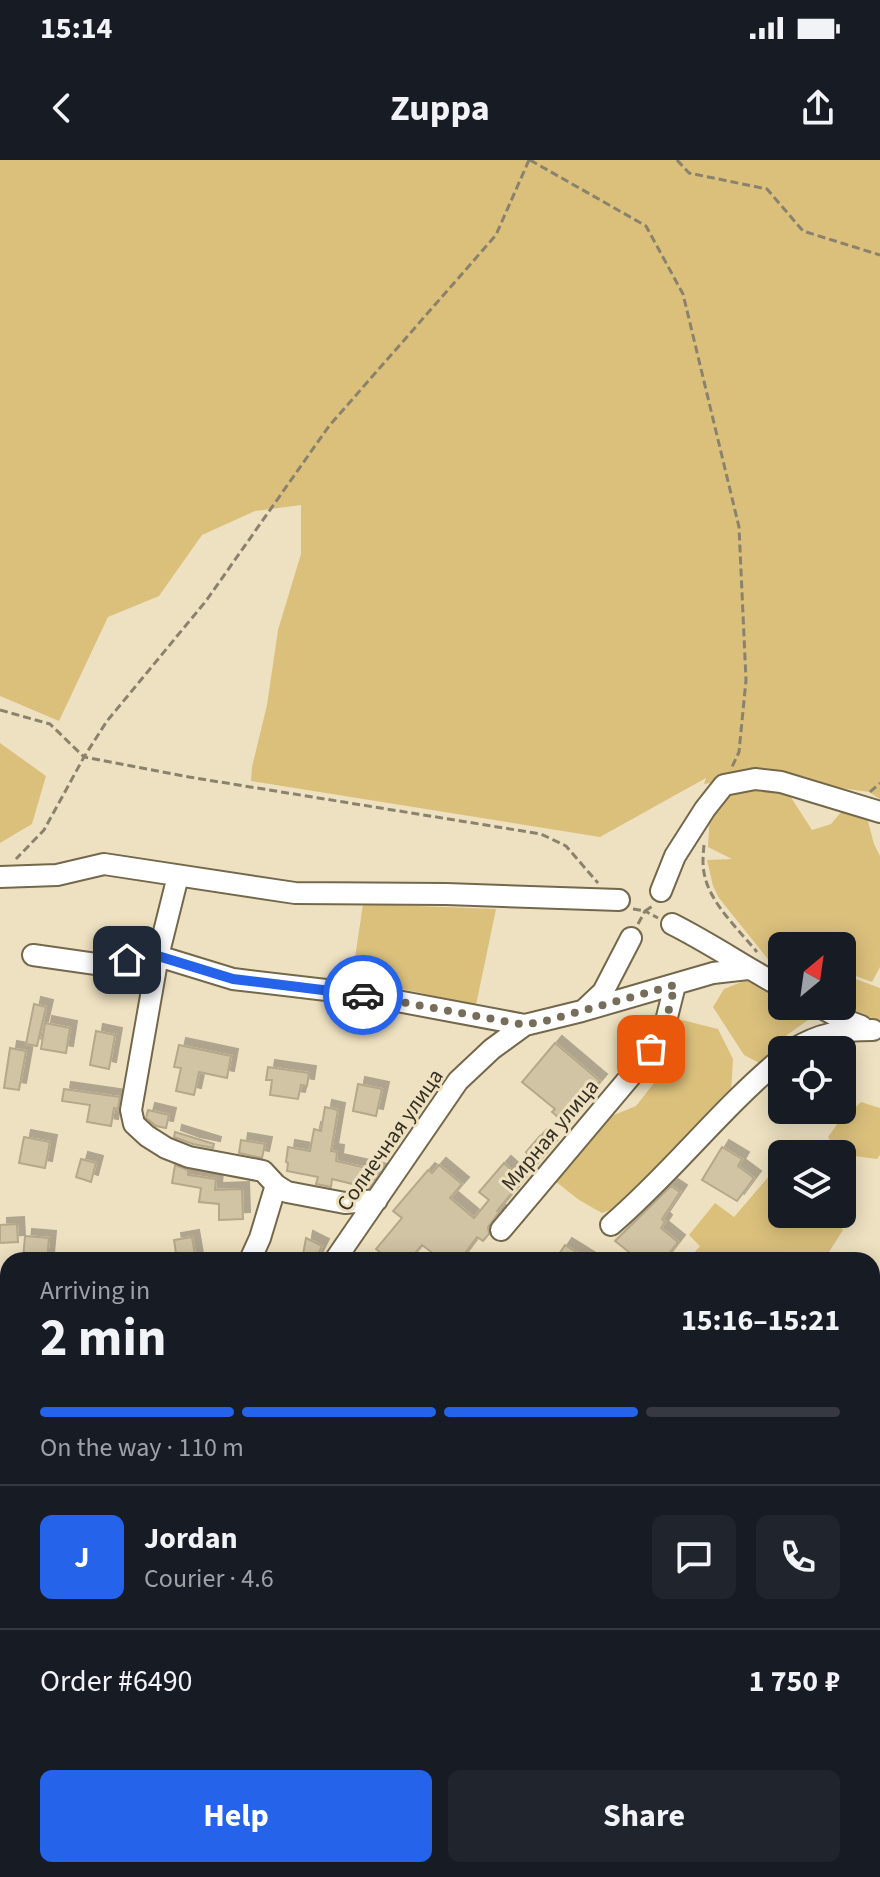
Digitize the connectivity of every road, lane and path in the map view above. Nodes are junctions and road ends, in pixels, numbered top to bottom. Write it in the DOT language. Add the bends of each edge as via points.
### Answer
graph roads {
  1 [pos="530,160"];
  2 [pos="677,160"];
  3 [pos="880,255"];
  4 [pos="0,710"];
  5 [pos="84,757"];
  6 [pos="724,785"];
  7 [pos="705,809"];
  8 [pos="880,812"];
  9 [pos="6,871"];
  10 [pos="178,876"];
  11 [pos="661,891"];
  12 [pos="626,906"];
  13 [pos="645,911"];
  14 [pos="672,924"];
  15 [pos="633,929"];
  16 [pos="33,955"];
  17 [pos="158,956"];
  18 [pos="756,964"];
  19 [pos="768,975"];
  20 [pos="675,985"];
  21 [pos="582,1011"];
  22 [pos="845,1020"];
  23 [pos="525,1025"];
  24 [pos="877,1032"];
  25 [pos="822,1036"];
  26 [pos="768,1070"];
  27 [pos="276,1185"];
  28 [pos="377,1200"];
  29 [pos="611,1225"];
  30 [pos="501,1230"];
  31 [pos="254,1252"];
  32 [pos="341,1252"];
  1 -- 5 [label="path" via="496,235 329,426 206,601 107,721"];
  1 -- 6 [label="path" via="646,226 683,294 739,527 746,680 739,752"];
  2 -- 3 [label="path" via="689,173 767,189 803,231"];
  4 -- 5 [label="path" via="50,724"];
  5 -- 9 [label="path" via="44,830"];
  5 -- 12 [label="path" via="541,834 566,846"];
  6 -- 7 [label="street"];
  6 -- 8 [label="street" via="755,779 781,782"];
  7 -- 11 [label="street" via="675,856"];
  7 -- 18 [label="path" via="704,877"];
  9 -- 10 [label="street" via="57,875 104,864"];
  10 -- 12 [label="street" via="295,893 607,898"];
  10 -- 17 [label="street"];
  11 -- 13 [label="path"];
  12 -- 13 [label="path"];
  13 -- 14 [label="path"];
  13 -- 15 [label="path"];
  14 -- 18 [label="street"];
  15 -- 21 [label="street" via="603,992"];
  16 -- 17 [label="street" via="96,964"];
  17 -- 23 [label="street" via="233,979 360,994"];
  17 -- 27 [label="street" via="131,1110 134,1124 166,1148 263,1171"];
  18 -- 19 [label="street"];
  18 -- 20 [label="street, Солнечная улица"];
  20 -- 21 [label="street, Солнечная улица"];
  20 -- 30 [label="street, Мирная улица" via="663,1033"];
  21 -- 23 [label="street, Солнечная улица"];
  22 -- 24 [label="street"];
  23 -- 28 [label="street, Солнечная улица" via="458,1081"];
  24 -- 25 [label="street" via="844,1030"];
  26 -- 29 [label="street"];
  27 -- 28 [label="street" via="345,1203"];
  27 -- 31 [label="street"];
  28 -- 32 [label="street, Солнечная улица"];
}
